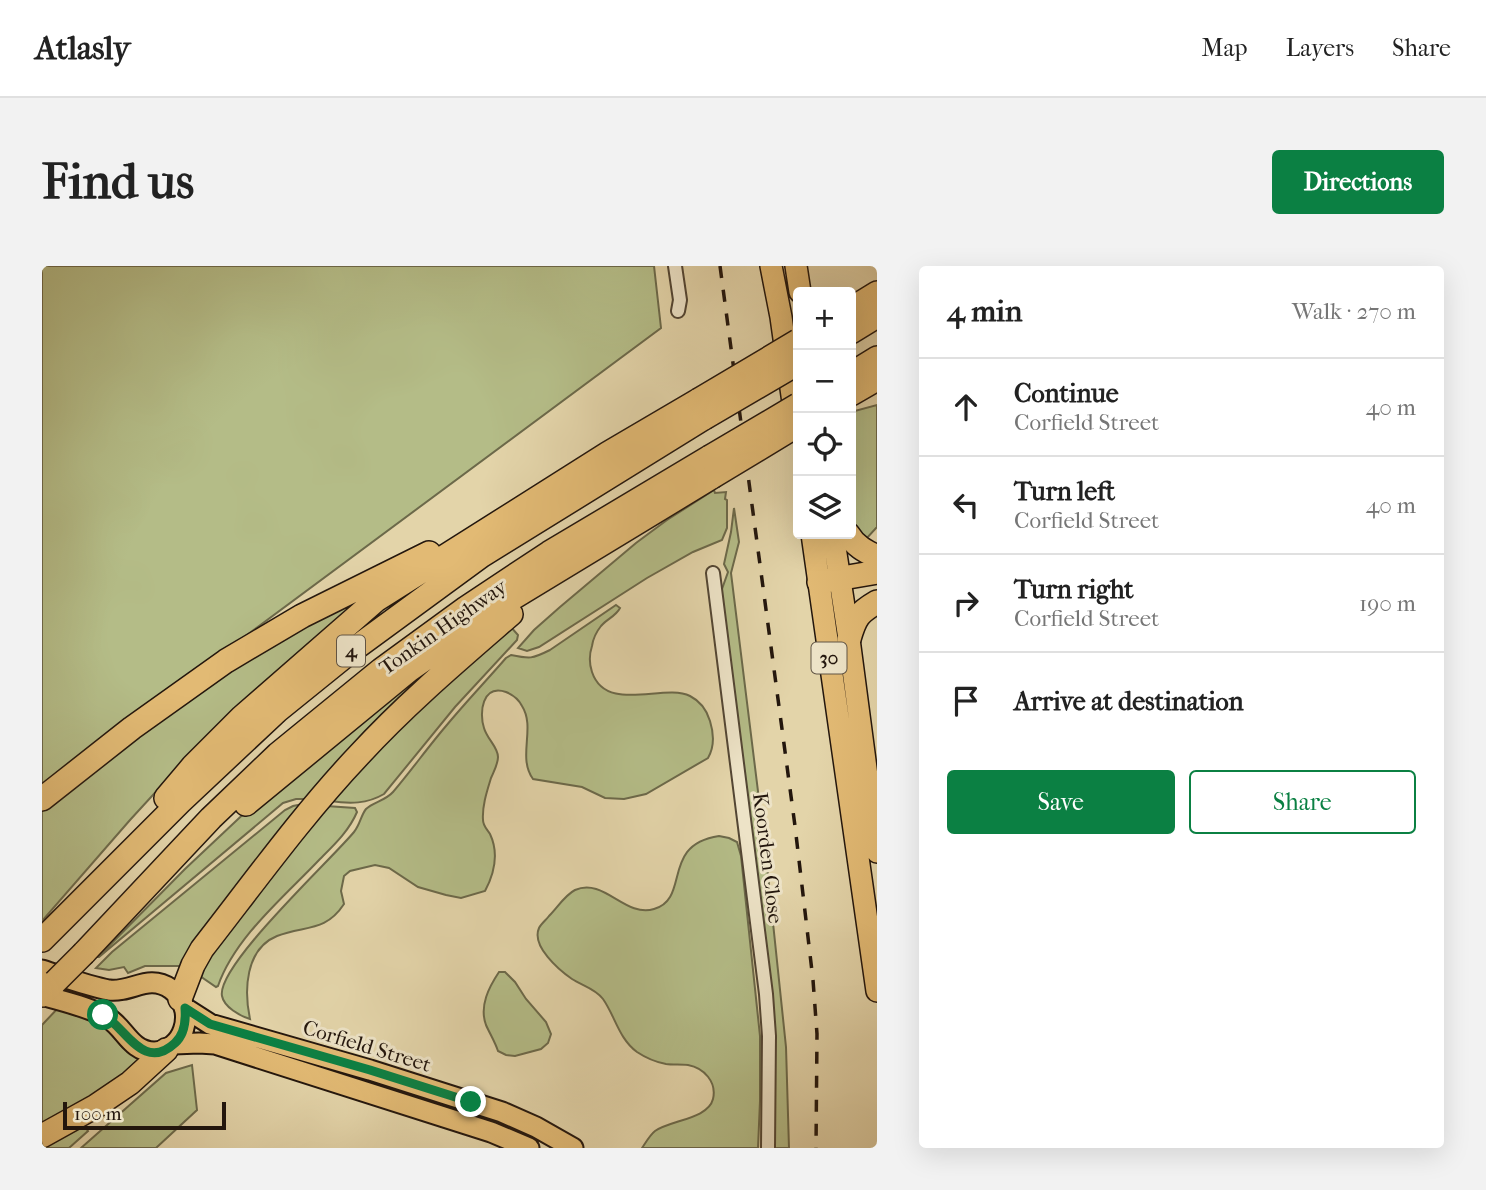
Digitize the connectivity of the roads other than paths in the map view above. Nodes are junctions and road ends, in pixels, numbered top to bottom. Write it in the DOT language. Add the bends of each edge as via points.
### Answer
graph roads {
  1 [pos="675,266"];
  2 [pos="771,266"];
  3 [pos="796,266"];
  4 [pos="799,287"];
  5 [pos="877,293"];
  6 [pos="856,306"];
  7 [pos="678,310"];
  8 [pos="877,316"];
  9 [pos="856,329"];
  10 [pos="793,345"];
  11 [pos="877,358"];
  12 [pos="793,365"];
  13 [pos="856,371"];
  14 [pos="877,379"];
  15 [pos="856,391"];
  16 [pos="702,409"];
  17 [pos="793,409"];
  18 [pos="795,413"];
  19 [pos="793,427"];
  20 [pos="711,467"];
  21 [pos="502,520"];
  22 [pos="621,531"];
  23 [pos="813,539"];
  24 [pos="833,539"];
  25 [pos="850,539"];
  26 [pos="877,557"];
  27 [pos="877,572"];
  28 [pos="713,573"];
  29 [pos="877,587"];
  30 [pos="830,588"];
  31 [pos="877,602"];
  32 [pos="849,639"];
  33 [pos="42,799"];
  34 [pos="877,852"];
  35 [pos="132,902"];
  36 [pos="62,921"];
  37 [pos="42,940"];
  38 [pos="42,970"];
  39 [pos="877,991"];
  40 [pos="42,995"];
  41 [pos="183,1003"];
  42 [pos="170,1047"];
  43 [pos="42,1136"];
  44 [pos="529,1148"];
  45 [pos="573,1148"];
  46 [pos="768,1148"];
  1 -- 7 [label="street"];
  2 -- 18 [label="highway"];
  3 -- 4 [label="highway"];
  5 -- 6 [label="highway"];
  8 -- 9 [label="highway"];
  10 -- 16 [label="highway, bridge"];
  11 -- 13 [label="highway"];
  12 -- 16 [label="highway, Tonkin Highway / 4, bridge"];
  14 -- 15 [label="highway"];
  16 -- 21 [label="highway" via="607,454"];
  16 -- 36 [label="highway, Tonkin Highway / 4" via="481,555 350,652 267,720"];
  17 -- 20 [label="highway, Tonkin Highway / 4, bridge"];
  19 -- 20 [label="highway, bridge"];
  20 -- 22 [label="highway"];
  20 -- 35 [label="highway, Tonkin Highway / 4" via="549,553 381,670 278,754"];
  21 -- 33 [label="highway" via="407,562 237,654"];
  21 -- 36 [label="highway" via="376,600 242,717 193,766"];
  22 -- 35 [label="highway" via="503,604 409,670"];
  22 -- 41 [label="highway" via="513,612 357,756 202,949"];
  23 -- 30 [label="highway, 30"];
  24 -- 30 [label="highway, 30"];
  25 -- 26 [label="highway"];
  27 -- 30 [label="highway"];
  28 -- 46 [label="street, Koorden Close" via="766,994"];
  29 -- 30 [label="highway"];
  30 -- 32 [label="highway, 30"];
  30 -- 39 [label="highway, 30"];
  31 -- 32 [label="highway" via="859,614"];
  32 -- 34 [label="highway, 30"];
  35 -- 40 [label="highway, Tonkin Highway / 4, bridge"];
  36 -- 37 [label="highway, Tonkin Highway / 4"];
  38 -- 41 [label="main road, Corfield Street" via="106,989 156,983 174,991"];
  40 -- 42 [label="main road, Corfield Street" via="109,1018 141,1050 157,1052"];
  41 -- 42 [label="main road" via="184,1028"];
  41 -- 45 [label="main road, Corfield Street" via="210,1024 502,1112"];
  42 -- 43 [label="highway" via="130,1083"];
  42 -- 44 [label="main road, Corfield Street" via="215,1044"];
}
